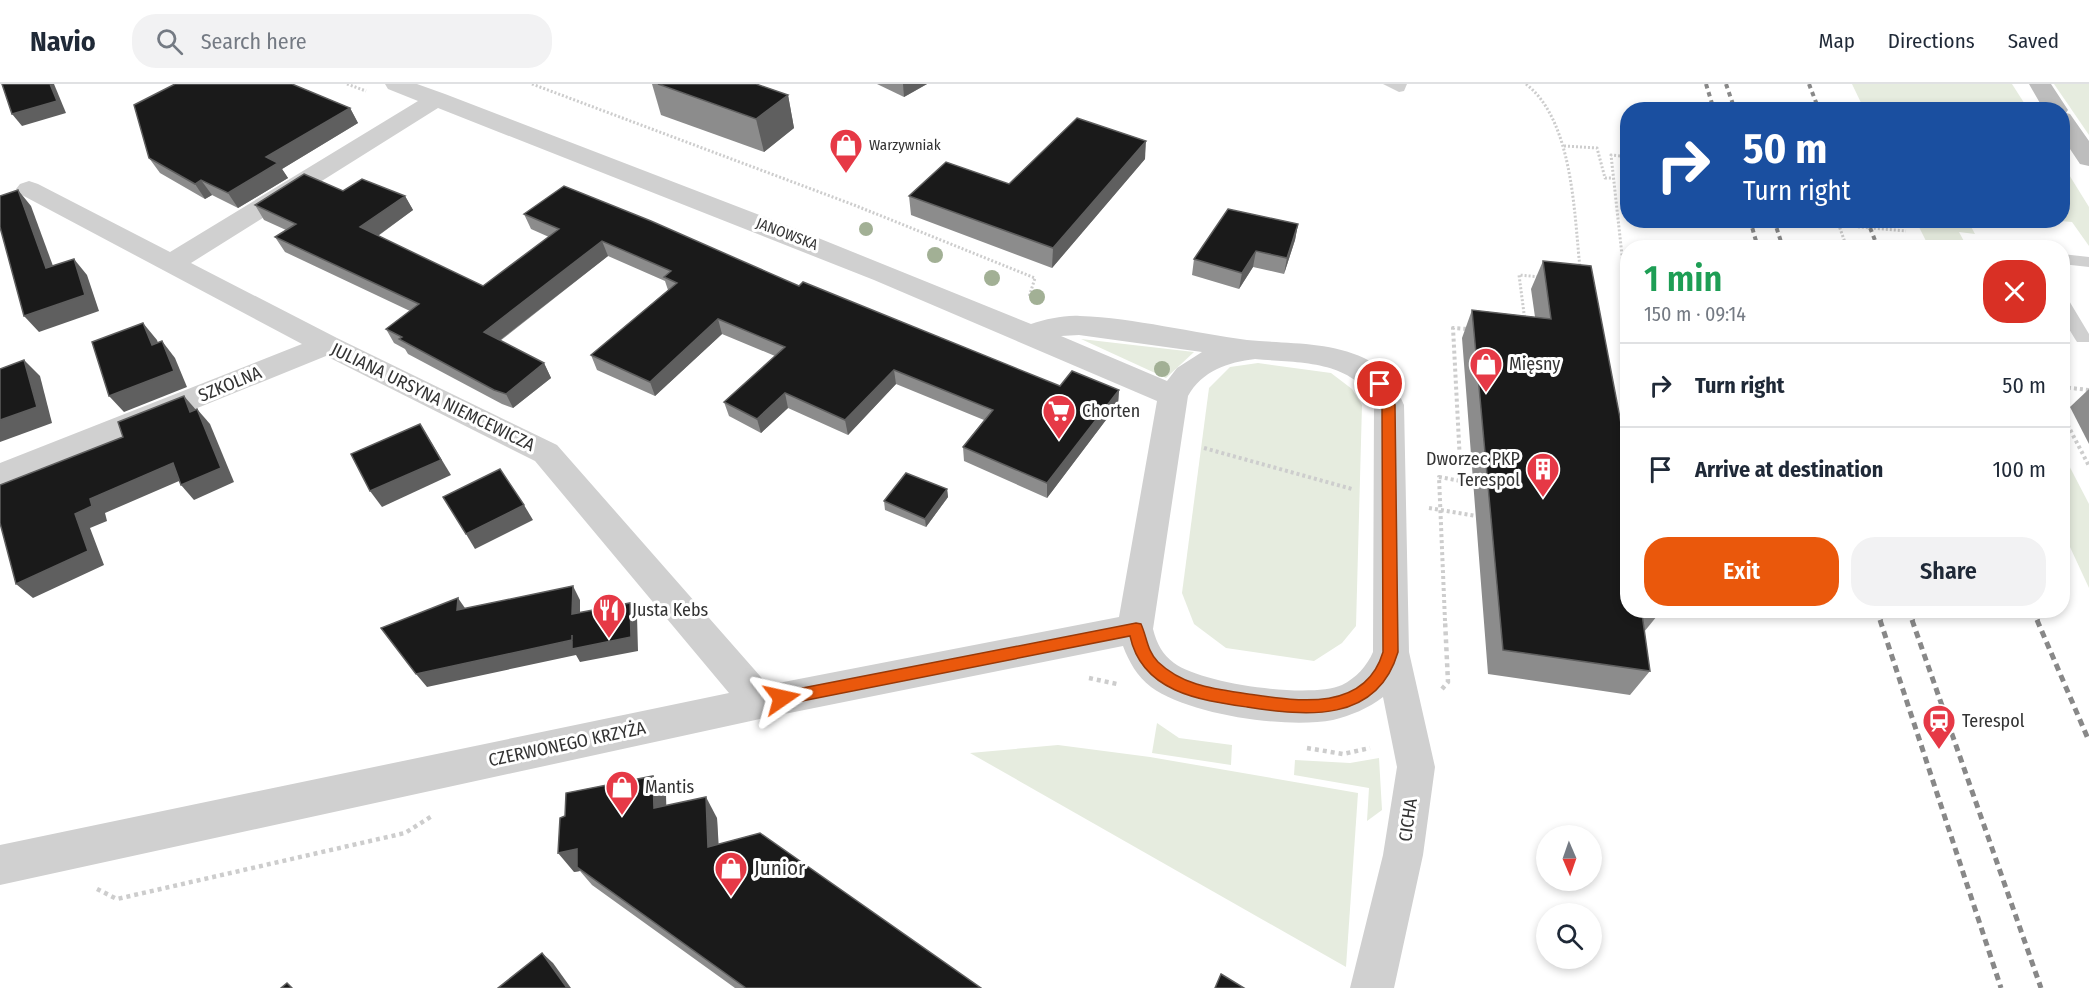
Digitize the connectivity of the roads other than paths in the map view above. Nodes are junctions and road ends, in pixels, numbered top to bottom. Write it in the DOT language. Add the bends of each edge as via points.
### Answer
graph roads {
  1 [pos="396,84"];
  2 [pos="1390,84"];
  3 [pos="1400,84"];
  4 [pos="2040,84"];
  5 [pos="436,99"];
  6 [pos="2051,102"];
  7 [pos="2070,131"];
  8 [pos="2089,159"];
  9 [pos="29,189"];
  10 [pos="2070,260"];
  11 [pos="2089,262"];
  12 [pos="171,263"];
  13 [pos="2070,316"];
  14 [pos="1032,333"];
  15 [pos="2083,338"];
  16 [pos="327,345"];
  17 [pos="1255,349"];
  18 [pos="1173,396"];
  19 [pos="0,476"];
  20 [pos="1136,629"];
  21 [pos="1390,652"];
  22 [pos="760,703"];
  23 [pos="0,865"];
  24 [pos="1372,988"];
  1 -- 5 [label="street, JANOWSKA"];
  2 -- 3 [label="lane" via="1400,88"];
  4 -- 6 [label="main road"];
  5 -- 12 [label="street"];
  5 -- 14 [label="street, JANOWSKA"];
  7 -- 8 [label="main road"];
  9 -- 12 [label="street, JULIANA URSYNA NIEMCEWICZA"];
  10 -- 11 [label="lane"];
  12 -- 16 [label="street, JULIANA URSYNA NIEMCEWICZA"];
  13 -- 15 [label="lane"];
  14 -- 17 [label="street" via="1079,325"];
  14 -- 18 [label="street, JANOWSKA"];
  16 -- 19 [label="street, SZKOLNA"];
  16 -- 22 [label="street, JULIANA URSYNA NIEMCEWICZA" via="546,453"];
  17 -- 18 [label="street" via="1228,352 1203,362 1179,383"];
  17 -- 21 [label="street" via="1344,361 1371,375 1386,395"];
  18 -- 20 [label="street"];
  20 -- 21 [label="street" via="1140,647 1151,665 1173,682 1207,695 1293,707 1340,703 1360,694 1386,669"];
  20 -- 22 [label="street, CZERWONEGO KRZYŻA"];
  21 -- 24 [label="street, CICHA" via="1416,766 1403,855"];
  22 -- 23 [label="street, CZERWONEGO KRZYŻA"];
}
